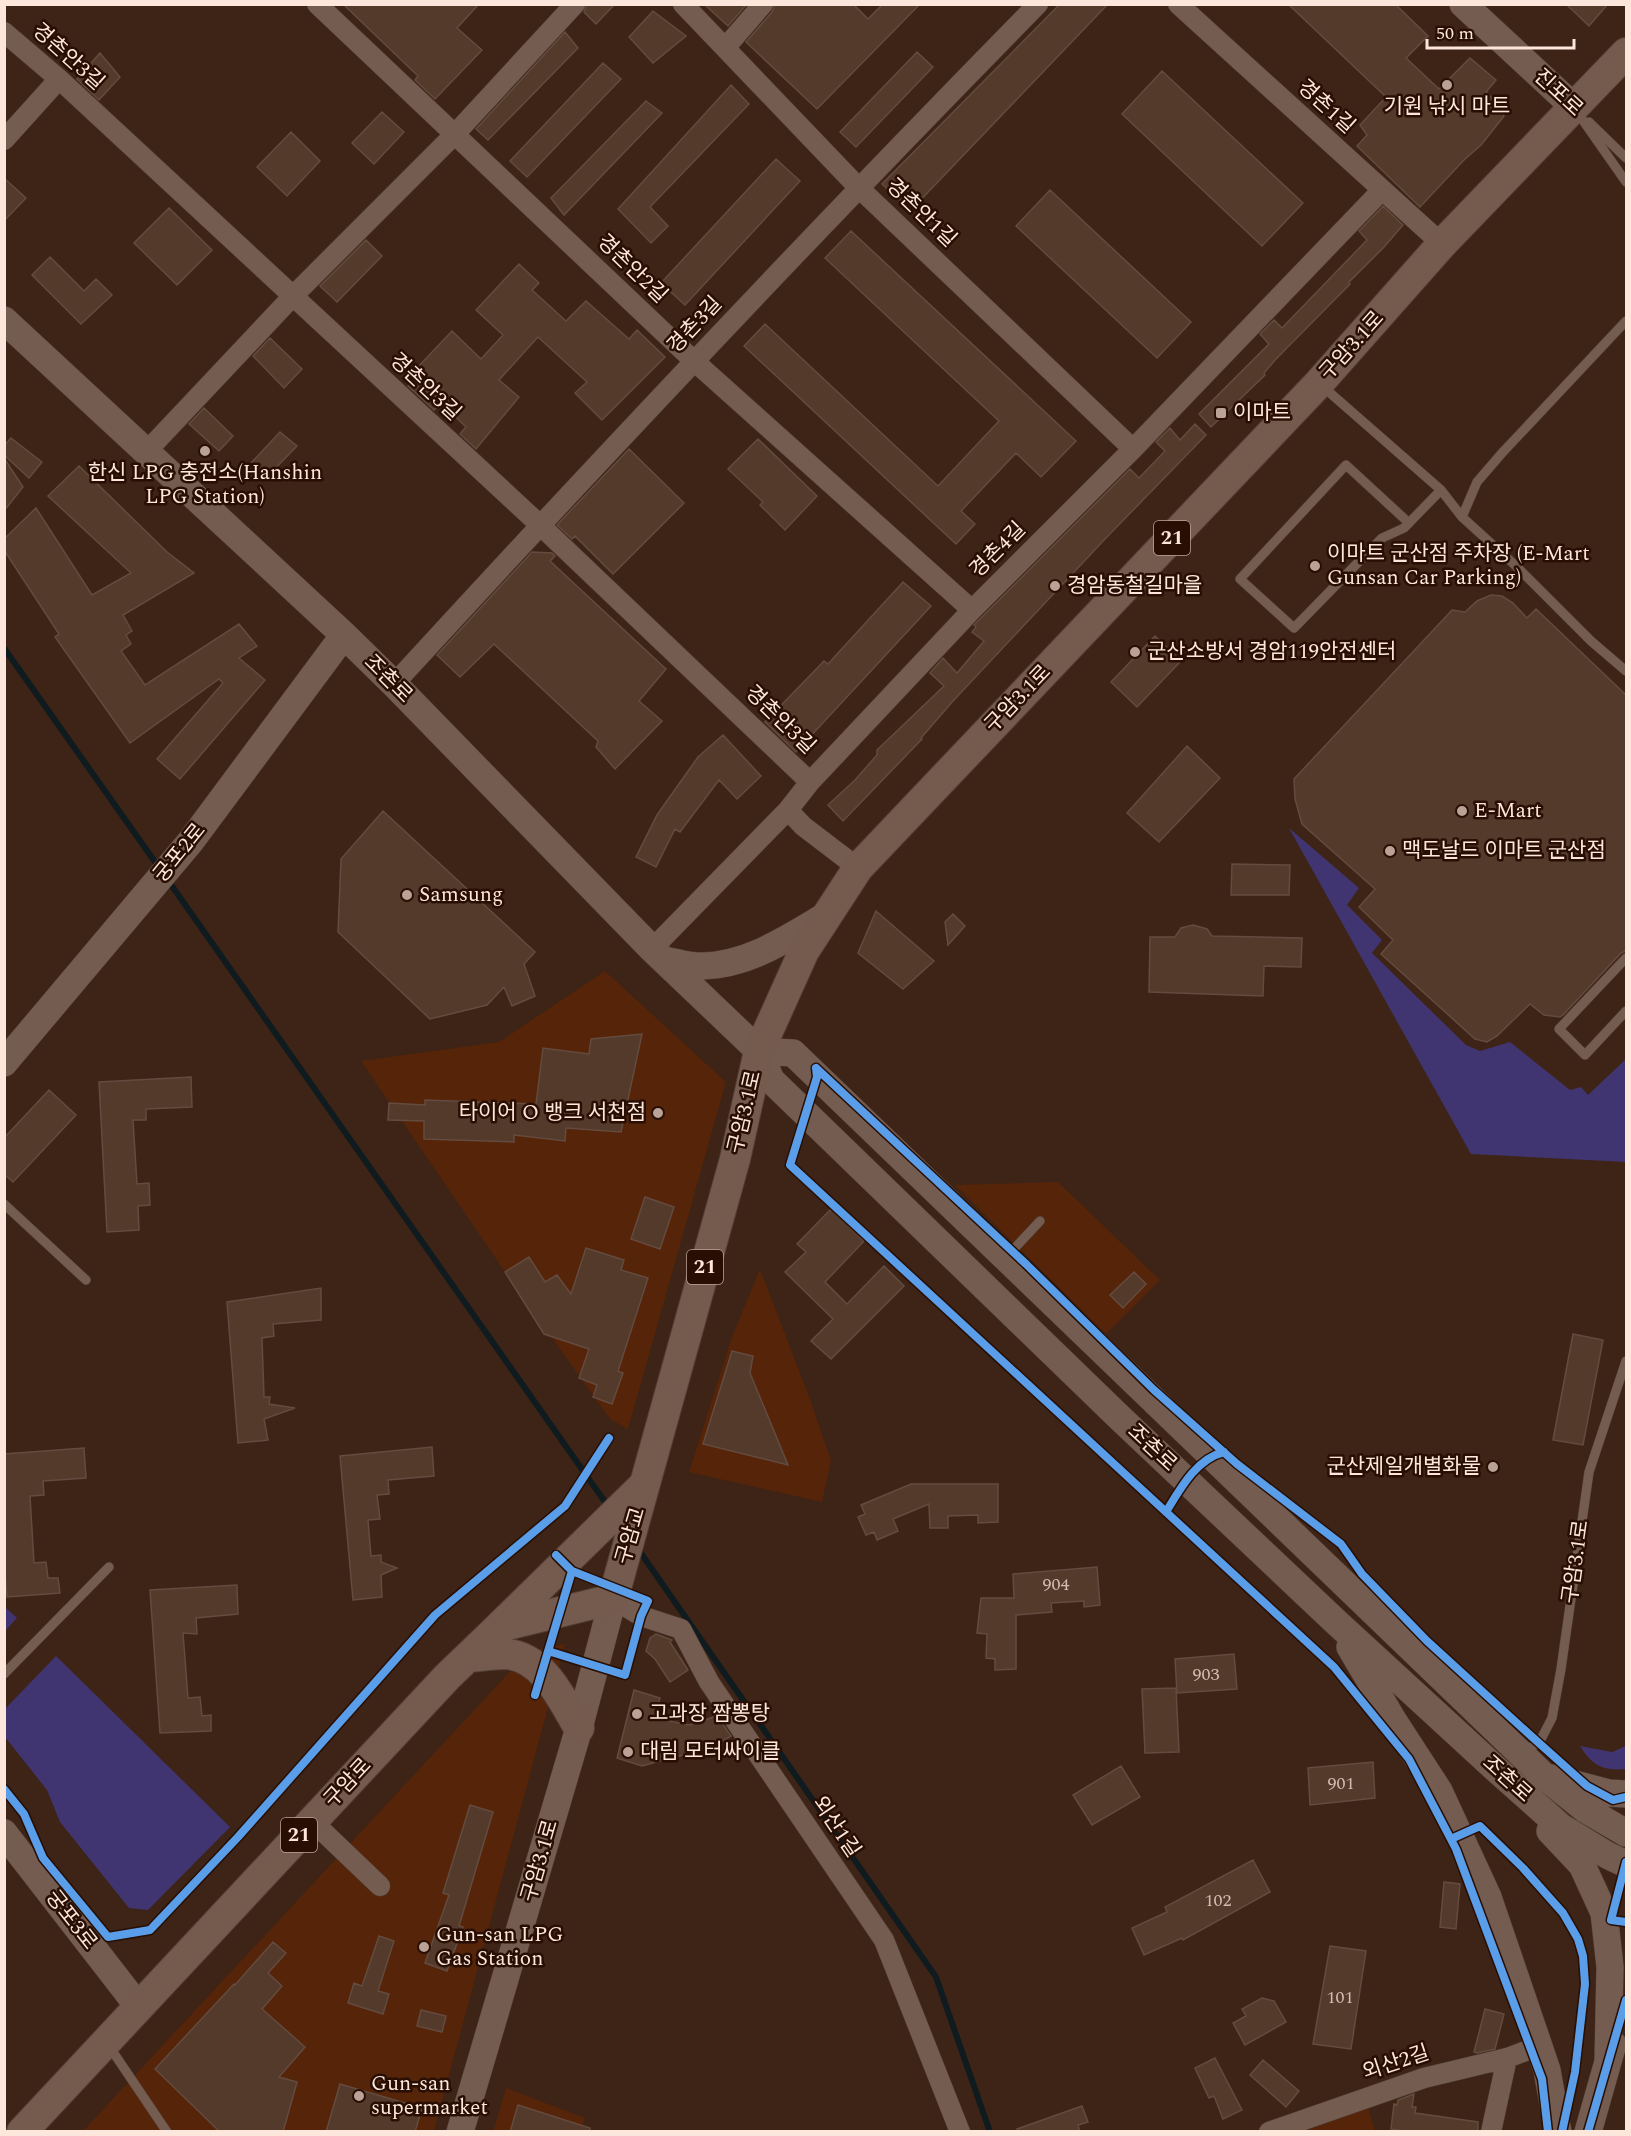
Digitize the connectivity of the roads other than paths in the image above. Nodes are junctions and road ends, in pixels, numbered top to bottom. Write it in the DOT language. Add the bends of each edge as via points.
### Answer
graph roads {
  1 [pos="317,4"];
  2 [pos="575,4"];
  3 [pos="683,4"];
  4 [pos="763,4"];
  5 [pos="1038,4"];
  6 [pos="1178,4"];
  7 [pos="1462,4"];
  8 [pos="4,32"];
  9 [pos="725,48"];
  10 [pos="1626,53"];
  11 [pos="59,79"];
  12 [pos="1574,107"];
  13 [pos="455,134"];
  14 [pos="4,140"];
  15 [pos="1626,158"];
  16 [pos="1626,182"];
  17 [pos="858,187"];
  18 [pos="1382,190"];
  19 [pos="1442,244"];
  20 [pos="292,297"];
  21 [pos="4,320"];
  22 [pos="1626,321"];
  23 [pos="694,361"];
  24 [pos="1319,383"];
  25 [pos="1133,449"];
  26 [pos="146,452"];
  27 [pos="1441,490"];
  28 [pos="1462,518"];
  29 [pos="1409,523"];
  30 [pos="540,525"];
  31 [pos="972,610"];
  32 [pos="344,635"];
  33 [pos="1626,671"];
  34 [pos="394,684"];
  35 [pos="810,782"];
  36 [pos="788,810"];
  37 [pos="858,868"];
  38 [pos="827,915"];
  39 [pos="658,954"];
  40 [pos="1626,958"];
  41 [pos="1626,1011"];
  42 [pos="759,1051"];
  43 [pos="4,1063"];
  44 [pos="4,1204"];
  45 [pos="1040,1221"];
  46 [pos="1000,1253"];
  47 [pos="86,1280"];
  48 [pos="1626,1361"];
  49 [pos="646,1483"];
  50 [pos="110,1566"];
  51 [pos="614,1594"];
  52 [pos="1336,1622"];
  53 [pos="499,1627"];
  54 [pos="468,1657"];
  55 [pos="4,1674"];
  56 [pos="579,1728"];
  57 [pos="1519,1752"];
  58 [pos="1496,1769"];
  59 [pos="1544,1776"];
  60 [pos="1626,1794"];
  61 [pos="312,1821"];
  62 [pos="4,1833"];
  63 [pos="1626,1833"];
  64 [pos="1626,1864"];
  65 [pos="380,1886"];
  66 [pos="1626,2000"];
  67 [pos="138,2006"];
  68 [pos="105,2041"];
  69 [pos="1539,2046"];
  70 [pos="1507,2058"];
  71 [pos="1608,2060"];
  72 [pos="22,2132"];
  73 [pos="167,2132"];
  74 [pos="460,2132"];
  75 [pos="960,2132"];
  76 [pos="1269,2132"];
  77 [pos="1491,2132"];
  78 [pos="1558,2132"];
  79 [pos="1588,2132"];
  1 -- 13 [label="street, 경촌안2길"];
  2 -- 13 [label="street"];
  3 -- 9 [label="street, 경촌안1길"];
  4 -- 9 [label="street"];
  5 -- 17 [label="street, 경촌3길"];
  6 -- 18 [label="street, 경촌1길"];
  7 -- 12 [label="street, 진포로"];
  8 -- 11 [label="street, 경촌안3길"];
  9 -- 17 [label="street, 경촌안1길"];
  10 -- 12 [label="main road, 구암3.1로 / 21"];
  11 -- 14 [label="street"];
  11 -- 20 [label="street, 경촌안3길"];
  12 -- 15 [label="lane, 진포로"];
  12 -- 16 [label="lane"];
  12 -- 19 [label="main road, 구암3.1로 / 21"];
  13 -- 20 [label="street"];
  13 -- 23 [label="street, 경촌안2길"];
  17 -- 23 [label="street, 경촌3길"];
  17 -- 25 [label="street, 경촌안1길"];
  18 -- 19 [label="street, 경촌1길"];
  18 -- 25 [label="street, 경촌4길"];
  19 -- 24 [label="main road, 구암3.1로 / 21"];
  20 -- 26 [label="street"];
  20 -- 30 [label="street, 경촌안3길"];
  21 -- 26 [label="street, 조촌로"];
  22 -- 28 [label="lane" via="1477,482"];
  23 -- 30 [label="street, 경촌3길"];
  23 -- 31 [label="street, 경촌안2길"];
  24 -- 27 [label="lane"];
  24 -- 37 [label="main road, 구암3.1로 / 21"];
  25 -- 31 [label="street, 경촌4길"];
  26 -- 32 [label="street, 조촌로"];
  27 -- 28 [label="lane"];
  27 -- 29 [label="lane"];
  28 -- 33 [label="lane"];
  29 -- 29 [label="lane" via="1382,538 1294,628 1239,579 1346,465"];
  30 -- 34 [label="street, 경촌3길"];
  30 -- 35 [label="street, 경촌안3길"];
  31 -- 35 [label="street, 경촌4길"];
  32 -- 34 [label="street, 조촌로"];
  32 -- 43 [label="street, 궁포2로" via="191,841"];
  34 -- 39 [label="street, 조촌로"];
  35 -- 36 [label="street, 경촌4길"];
  36 -- 37 [label="street"];
  36 -- 39 [label="street, 경촌4길"];
  37 -- 38 [label="main road, 구암3.1로 / 21"];
  38 -- 39 [label="street" via="763,952 732,962 700,967"];
  38 -- 42 [label="main road, 구암3.1로 / 21" via="804,951"];
  39 -- 42 [label="street, 조촌로"];
  40 -- 41 [label="lane" via="1559,1029 1585,1055"];
  42 -- 46 [label="street, 조촌로" via="793,1053"];
  42 -- 49 [label="main road, 구암3.1로 / 21" via="735,1159"];
  42 -- 52 [label="street, 조촌로" via="771,1080"];
  44 -- 47 [label="lane"];
  45 -- 46 [label="lane" via="1011,1251"];
  46 -- 57 [label="street, 조촌로"];
  48 -- 57 [label="lane, 구암3.1로" via="1589,1472 1552,1718 1539,1743"];
  49 -- 51 [label="main road, 구암교 / 21"];
  49 -- 53 [label="main road, 구암로"];
  50 -- 55 [label="lane"];
  51 -- 53 [label="main road"];
  51 -- 56 [label="street, 구암3.1로"];
  51 -- 75 [label="street, 외산1길" via="641,1616 681,1629 709,1682 884,1940"];
  52 -- 58 [label="street, 조촌로"];
  52 -- 69 [label="street" via="1439,1791 1488,1897"];
  53 -- 54 [label="main road, 구암로 / 21"];
  54 -- 56 [label="main road" via="508,1654 528,1662 542,1671"];
  54 -- 61 [label="main road, 구암로 / 21"];
  56 -- 74 [label="street, 구암3.1로"];
  57 -- 59 [label="street, 조촌로"];
  58 -- 64 [label="street, 조촌로" via="1561,1827"];
  58 -- 71 [label="street" via="1582,1865 1604,1913 1610,1967"];
  59 -- 60 [label="street"];
  59 -- 63 [label="street, 조촌로" via="1585,1809"];
  61 -- 65 [label="street"];
  61 -- 67 [label="main road, 구암로 / 21"];
  62 -- 67 [label="street, 궁포3로"];
  66 -- 71 [label="street"];
  67 -- 68 [label="main road, 구암로 / 21"];
  68 -- 72 [label="main road, 구암로 / 21"];
  68 -- 73 [label="lane"];
  69 -- 70 [label="street, 외산2길"];
  69 -- 78 [label="street"];
  70 -- 76 [label="street, 외산2길" via="1424,2078"];
  70 -- 77 [label="street"];
  71 -- 79 [label="street"];
}
